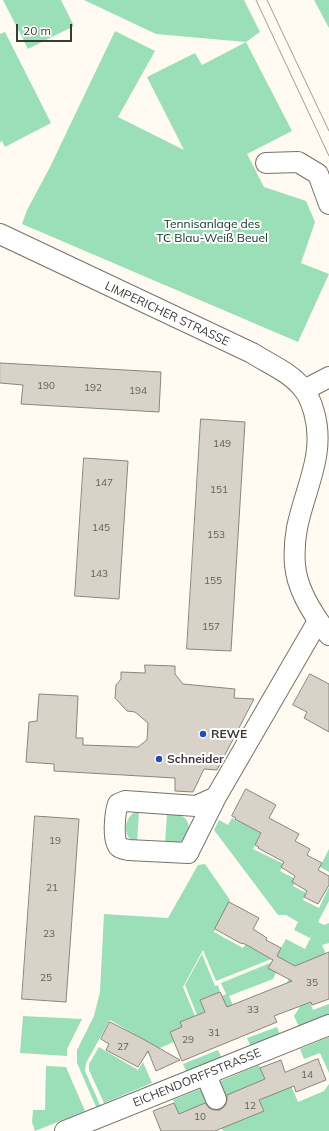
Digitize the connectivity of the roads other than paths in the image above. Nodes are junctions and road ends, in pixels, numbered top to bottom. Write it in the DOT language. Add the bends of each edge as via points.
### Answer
graph roads {
  1 [pos="266,163"];
  2 [pos="329,204"];
  3 [pos="0,234"];
  4 [pos="329,377"];
  5 [pos="304,390"];
  6 [pos="323,628"];
  7 [pos="216,797"];
  8 [pos="329,1025"];
  9 [pos="206,1075"];
  10 [pos="216,1099"];
  11 [pos="65,1131"];
  1 -- 2 [label="street" via="298,162 318,174"];
  3 -- 5 [label="street, LIMPERICHER STRASSE" via="252,353 290,376"];
  4 -- 5 [label="street"];
  5 -- 6 [label="street, LIMPERICHER STRASSE" via="312,405 319,435 317,459 297,529 295,565 302,592"];
  6 -- 7 [label="street"];
  7 -- 7 [label="street" via="188,853 128,850 119,848 115,840 118,804 125,802 196,806"];
  8 -- 9 [label="street, EICHENDORFFSTRASSE"];
  9 -- 10 [label="street"];
  9 -- 11 [label="street, EICHENDORFFSTRASSE"];
}
